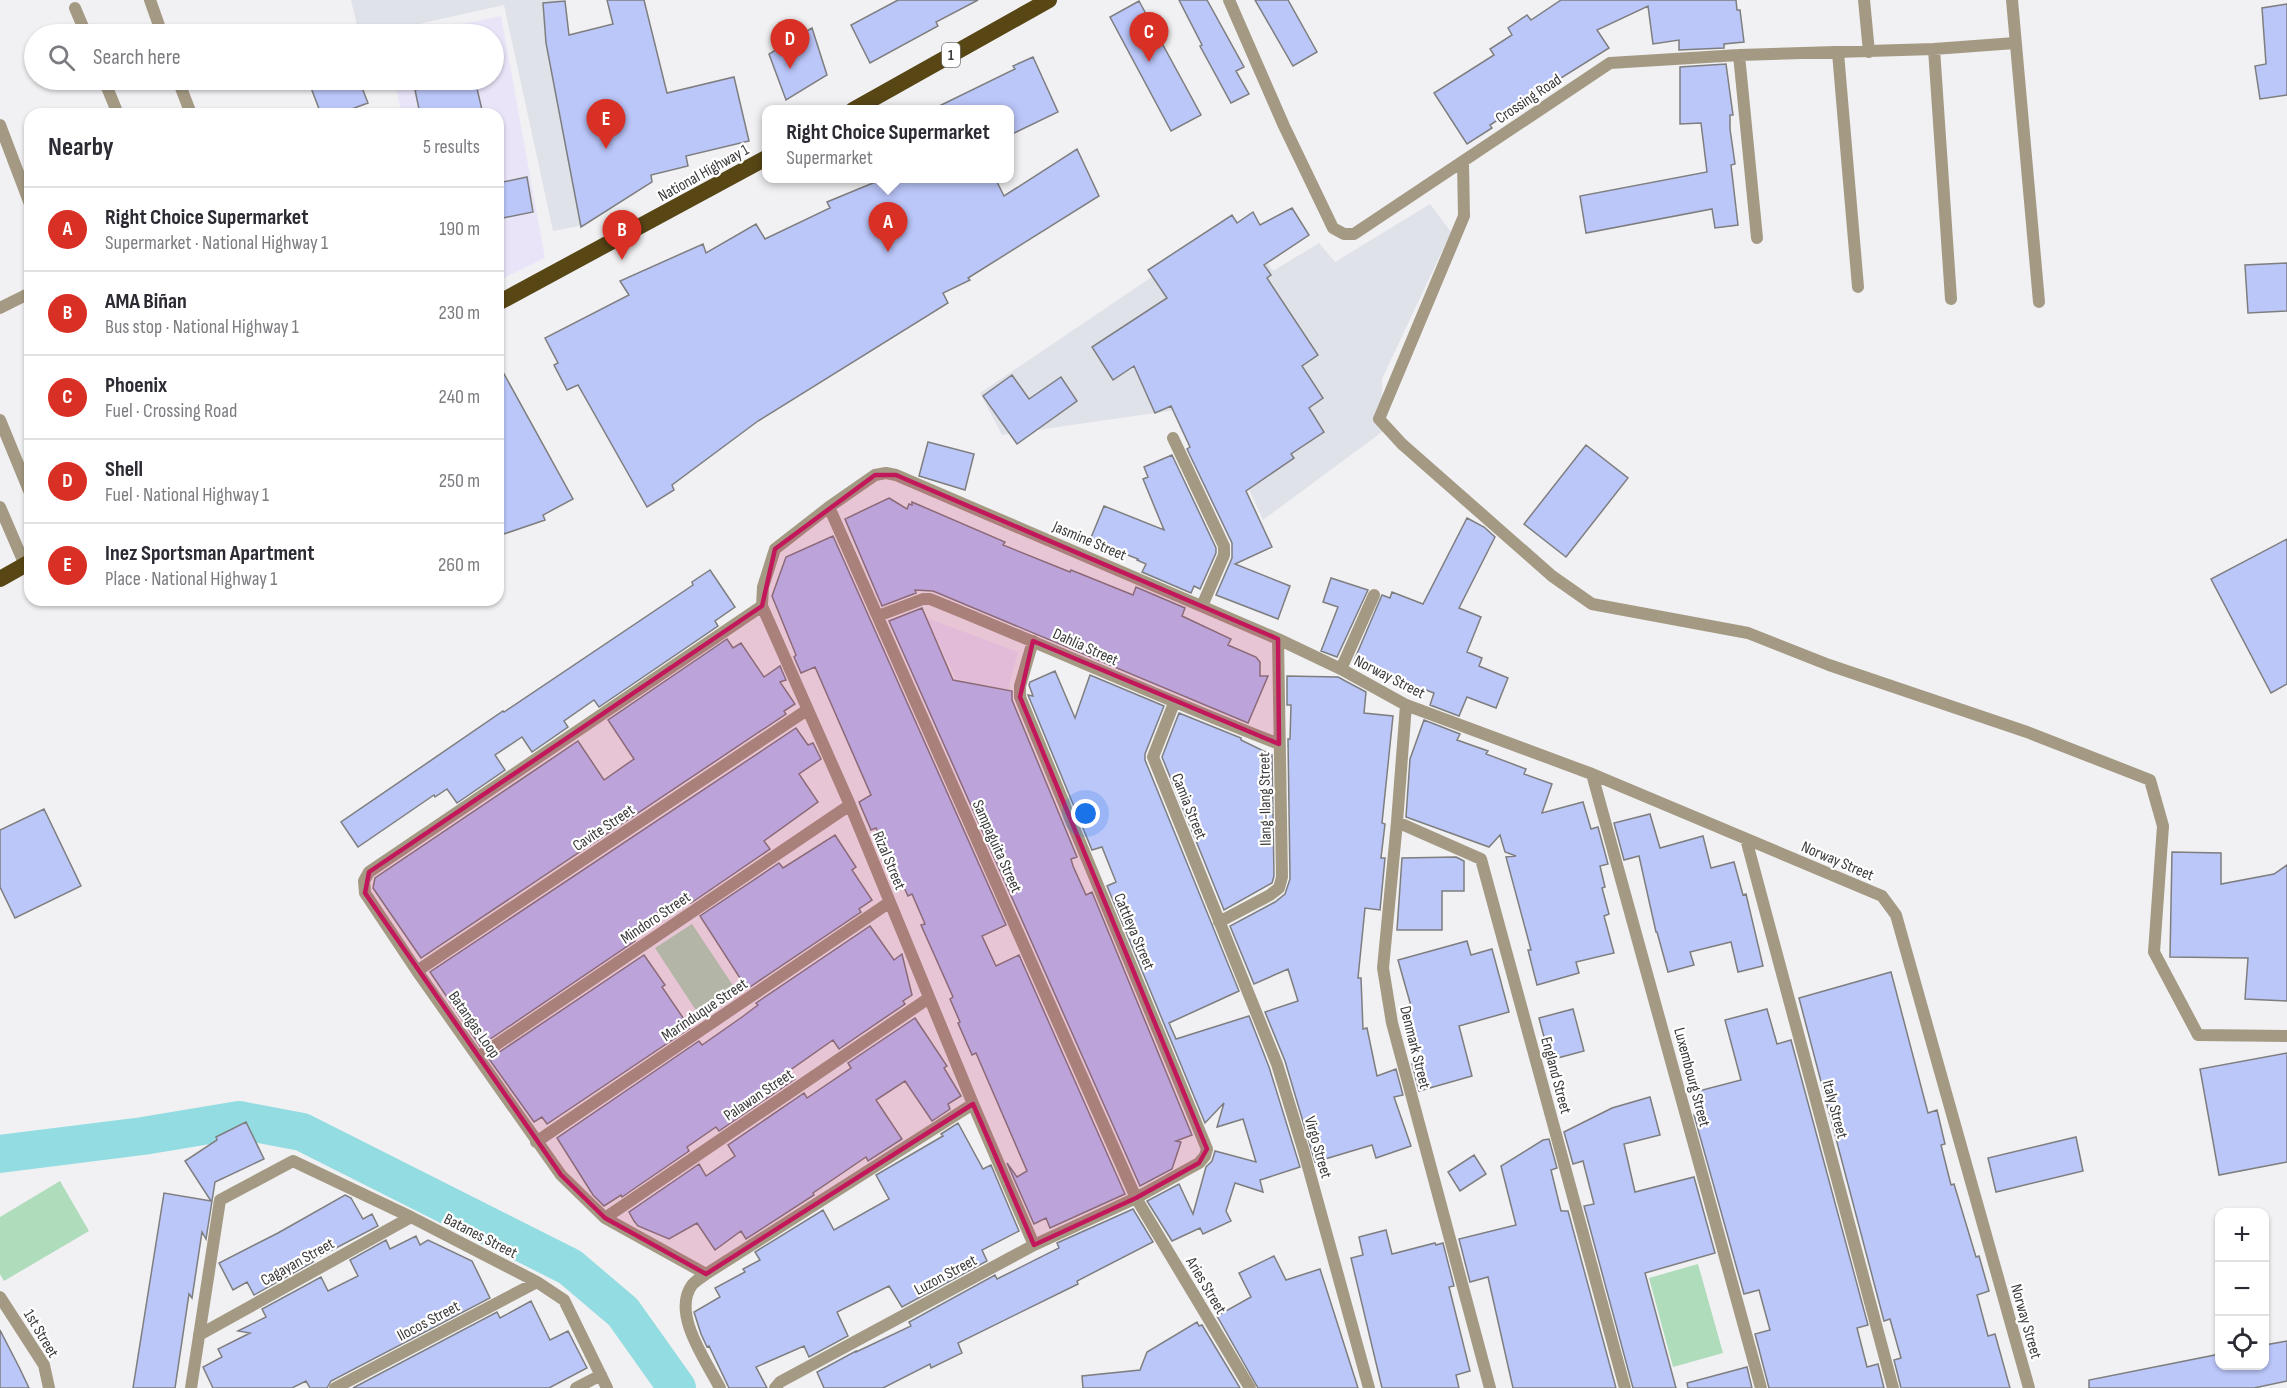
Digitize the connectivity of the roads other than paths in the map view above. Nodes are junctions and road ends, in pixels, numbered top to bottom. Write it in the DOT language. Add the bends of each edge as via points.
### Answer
graph roads {
  1 [pos="150,0"];
  2 [pos="1049,0"];
  3 [pos="1228,0"];
  4 [pos="1864,0"];
  5 [pos="2012,0"];
  6 [pos="75,8"];
  7 [pos="82,24"];
  8 [pos="158,24"];
  9 [pos="2015,43"];
  10 [pos="1934,49"];
  11 [pos="1869,52"];
  12 [pos="1838,53"];
  13 [pos="1739,55"];
  14 [pos="108,90"];
  15 [pos="182,90"];
  16 [pos="862,105"];
  17 [pos="116,108"];
  18 [pos="189,108"];
  19 [pos="0,125"];
  20 [pos="762,160"];
  21 [pos="1462,162"];
  22 [pos="24,188"];
  23 [pos="1757,238"];
  24 [pos="1858,287"];
  25 [pos="24,296"];
  26 [pos="1951,299"];
  27 [pos="504,300"];
  28 [pos="2039,302"];
  29 [pos="0,308"];
  30 [pos="0,420"];
  31 [pos="1173,438"];
  32 [pos="24,479"];
  33 [pos="0,507"];
  34 [pos="829,507"];
  35 [pos="24,556"];
  36 [pos="24,566"];
  37 [pos="0,579"];
  38 [pos="1374,595"];
  39 [pos="762,606"];
  40 [pos="1202,606"];
  41 [pos="878,616"];
  42 [pos="1278,639"];
  43 [pos="1033,641"];
  44 [pos="1341,669"];
  45 [pos="1174,703"];
  46 [pos="1406,705"];
  47 [pos="807,710"];
  48 [pos="1279,744"];
  49 [pos="1592,774"];
  50 [pos="850,805"];
  51 [pos="1397,822"];
  52 [pos="1746,839"];
  53 [pos="890,902"];
  54 [pos="1219,922"];
  55 [pos="417,971"];
  56 [pos="929,998"];
  57 [pos="2287,1036"];
  58 [pos="478,1057"];
  59 [pos="973,1104"];
  60 [pos="536,1142"];
  61 [pos="1136,1198"];
  62 [pos="411,1217"];
  63 [pos="605,1218"];
  64 [pos="1034,1245"];
  65 [pos="706,1274"];
  66 [pos="537,1282"];
  67 [pos="2,1304"];
  68 [pos="199,1335"];
  69 [pos="601,1375"];
  70 [pos="49,1388"];
  71 [pos="191,1388"];
  72 [pos="335,1388"];
  73 [pos="576,1388"];
  74 [pos="607,1388"];
  75 [pos="720,1388"];
  76 [pos="775,1388"];
  77 [pos="1250,1388"];
  78 [pos="1370,1388"];
  79 [pos="1490,1388"];
  80 [pos="1625,1388"];
  81 [pos="1761,1388"];
  82 [pos="1893,1388"];
  83 [pos="2029,1388"];
  1 -- 8 [label="street"];
  2 -- 16 [label="highway, 1"];
  3 -- 21 [label="street, Crossing Road" via="1333,228 1354,234"];
  4 -- 11 [label="street"];
  5 -- 9 [label="street"];
  6 -- 7 [label="street"];
  9 -- 10 [label="street, Crossing Road"];
  9 -- 28 [label="street"];
  10 -- 11 [label="street, Crossing Road"];
  10 -- 26 [label="street"];
  11 -- 12 [label="street, Crossing Road"];
  12 -- 13 [label="street, Crossing Road"];
  12 -- 24 [label="street"];
  13 -- 21 [label="street, Crossing Road" via="1610,63"];
  13 -- 23 [label="street"];
  14 -- 17 [label="street"];
  15 -- 18 [label="street"];
  19 -- 22 [label="street"];
  20 -- 27 [label="highway, National Highway 1"];
  21 -- 57 [label="street" via="1464,216 1379,419 1402,444 1552,576 1592,604 1748,633 2150,780 2163,826 2154,952 2198,1035"];
  25 -- 29 [label="street"];
  30 -- 32 [label="street"];
  31 -- 40 [label="street" via="1224,546 1224,555"];
  33 -- 35 [label="street"];
  34 -- 39 [label="street" via="775,549 763,587"];
  34 -- 40 [label="street, Jasmine Street" via="875,475 896,475"];
  34 -- 41 [label="street, Sampaguita Street"];
  36 -- 37 [label="highway"];
  38 -- 44 [label="street"];
  39 -- 47 [label="street, Rizal Street"];
  39 -- 55 [label="street, Batangas Loop" via="369,872 364,881 365,893"];
  40 -- 42 [label="street, Jasmine Street"];
  41 -- 43 [label="street, Dahlia Street" via="930,599"];
  41 -- 61 [label="street, Sampaguita Street"];
  42 -- 44 [label="street, Jasmine Street"];
  42 -- 48 [label="street, Ilang-Ilang Street"];
  43 -- 45 [label="street, Dahlia Street"];
  43 -- 61 [label="street, Cattleya Street" via="1020,697 1207,1149 1199,1163"];
  44 -- 46 [label="street, Norway Street"];
  45 -- 48 [label="street, Dahlia Street"];
  45 -- 54 [label="street, Camia Street" via="1153,757"];
  46 -- 49 [label="street, Norway Street"];
  46 -- 51 [label="street, Denmark Street"];
  47 -- 50 [label="street, Rizal Street"];
  47 -- 55 [label="street, Cavite Street"];
  48 -- 54 [label="street, Ilang-Ilang Street" via="1279,888"];
  49 -- 52 [label="street, Norway Street"];
  49 -- 81 [label="street, Luxembourg Street"];
  50 -- 53 [label="street, Rizal Street"];
  50 -- 58 [label="street, Mindoro Street"];
  51 -- 79 [label="street, Denmark Street" via="1383,968 1392,1023"];
  51 -- 80 [label="street, England Street" via="1481,859"];
  52 -- 82 [label="street, Italy Street"];
  52 -- 83 [label="street, Norway Street" via="1882,897 1896,915"];
  53 -- 56 [label="street, Rizal Street"];
  53 -- 60 [label="street, Marinduque Street"];
  54 -- 78 [label="street, Virgo Street" via="1277,1064"];
  55 -- 58 [label="street, Batangas Loop"];
  56 -- 59 [label="street, Rizal Street"];
  56 -- 63 [label="street, Palawan Street"];
  58 -- 60 [label="street, Batangas Loop"];
  59 -- 64 [label="street, Rizal Street"];
  59 -- 65 [label="street"];
  60 -- 63 [label="street, Batangas Loop" via="561,1175"];
  61 -- 64 [label="street, Luzon Street"];
  61 -- 77 [label="street, Aries Street"];
  62 -- 66 [label="street, Batanes Street"];
  62 -- 68 [label="street, Cagayan Street"];
  62 -- 68 [label="street, Batanes Street" via="293,1161 220,1200"];
  63 -- 65 [label="street, Batangas Loop"];
  64 -- 76 [label="street, Luzon Street"];
  65 -- 75 [label="street" via="692,1285 685,1319"];
  66 -- 69 [label="street, Batanes Street" via="564,1300"];
  66 -- 72 [label="street, Ilocos Street"];
  67 -- 70 [label="street, 1st Street" via="44,1365"];
  68 -- 71 [label="street"];
  69 -- 73 [label="street"];
  69 -- 74 [label="street, Batanes Street"];
}
